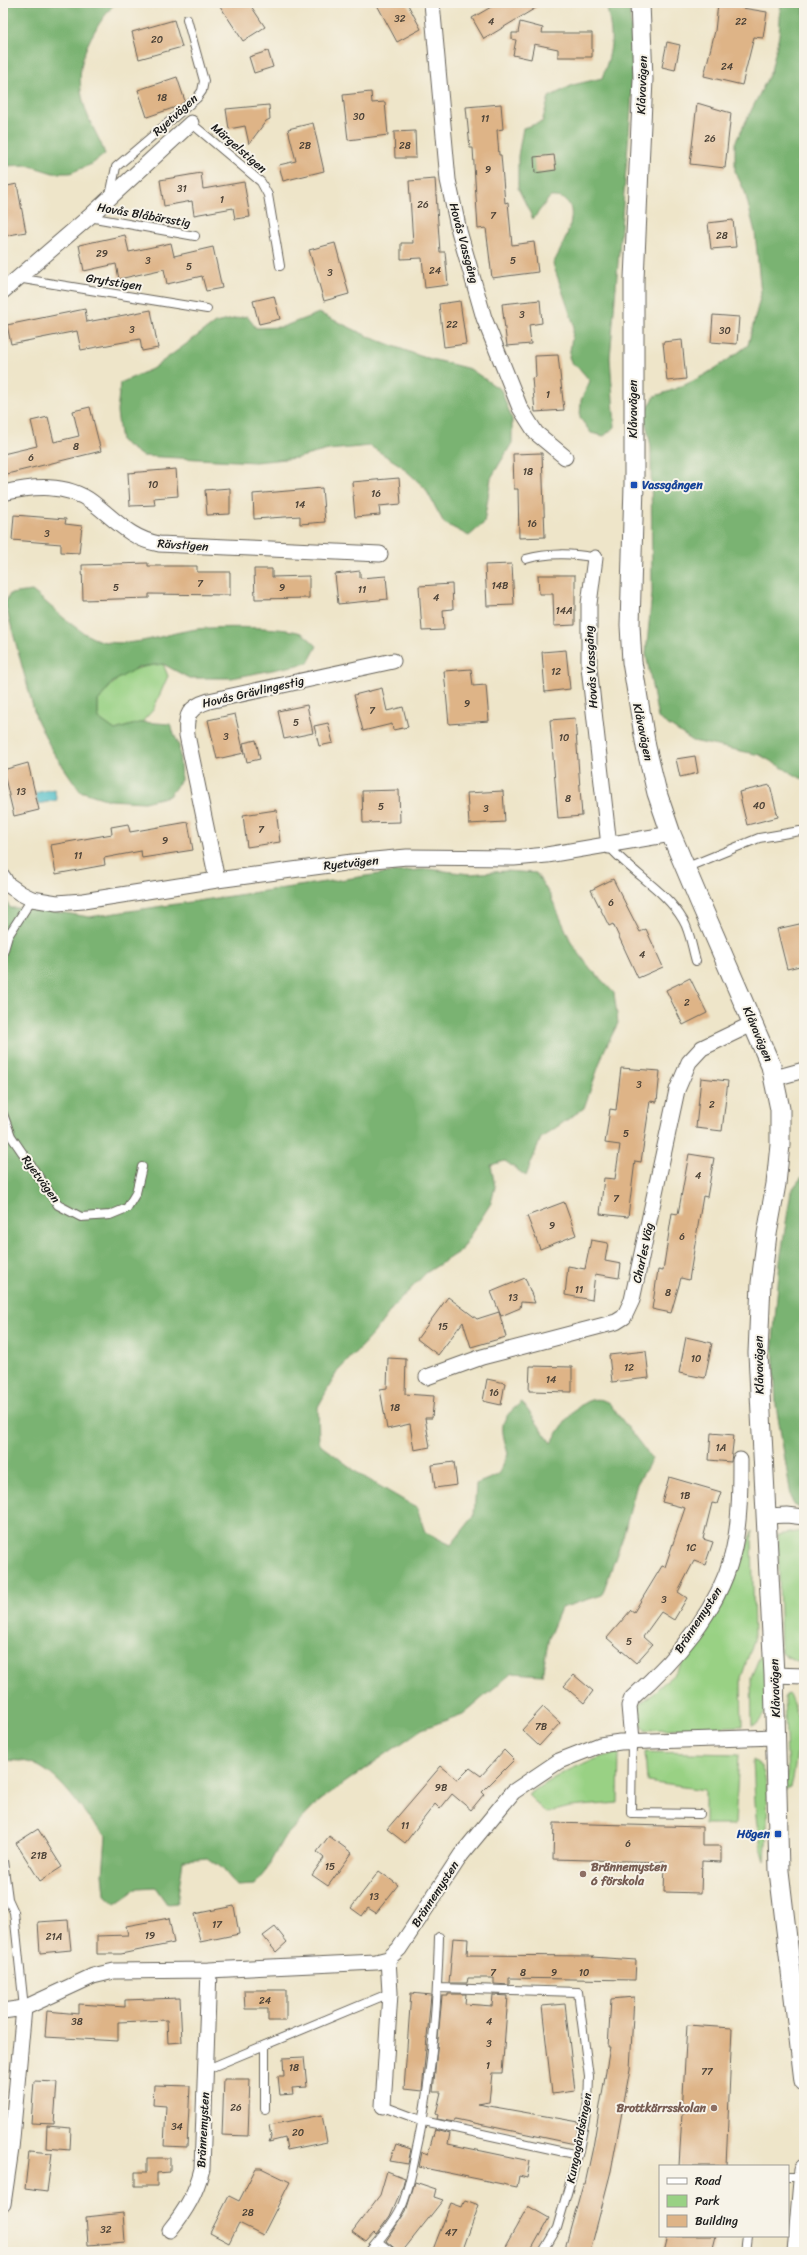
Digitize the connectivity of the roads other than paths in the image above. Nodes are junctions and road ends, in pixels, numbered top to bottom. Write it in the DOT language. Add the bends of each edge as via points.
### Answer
graph roads {
  1 [pos="432,3"];
  2 [pos="640,3"];
  3 [pos="187,19"];
  4 [pos="191,123"];
  5 [pos="109,198"];
  6 [pos="89,217"];
  7 [pos="196,236"];
  8 [pos="280,266"];
  9 [pos="18,278"];
  10 [pos="3,291"];
  11 [pos="208,309"];
  12 [pos="565,457"];
  13 [pos="3,493"];
  14 [pos="380,554"];
  15 [pos="595,558"];
  16 [pos="526,559"];
  17 [pos="393,661"];
  18 [pos="800,831"];
  19 [pos="671,834"];
  20 [pos="609,846"];
  21 [pos="685,868"];
  22 [pos="3,878"];
  23 [pos="217,880"];
  24 [pos="32,899"];
  25 [pos="3,953"];
  26 [pos="696,961"];
  27 [pos="754,1023"];
  28 [pos="804,1070"];
  29 [pos="775,1078"];
  30 [pos="3,1114"];
  31 [pos="142,1167"];
  32 [pos="427,1377"];
  33 [pos="740,1460"];
  34 [pos="767,1516"];
  35 [pos="804,1517"];
  36 [pos="774,1675"];
  37 [pos="804,1676"];
  38 [pos="776,1737"];
  39 [pos="632,1740"];
  40 [pos="700,1814"];
  41 [pos="3,1861"];
  42 [pos="439,1938"];
  43 [pos="388,1959"];
  44 [pos="208,1970"];
  45 [pos="438,1988"];
  46 [pos="390,1993"];
  47 [pos="24,2008"];
  48 [pos="3,2011"];
  49 [pos="265,2046"];
  50 [pos="205,2070"];
  51 [pos="804,2081"];
  52 [pos="383,2106"];
  53 [pos="265,2109"];
  54 [pos="423,2121"];
  55 [pos="578,2155"];
  56 [pos="804,2169"];
  57 [pos="789,2176"];
  58 [pos="804,2177"];
  59 [pos="3,2204"];
  60 [pos="170,2230"];
  61 [pos="747,2237"];
  62 [pos="378,2242"];
  63 [pos="369,2252"];
  64 [pos="391,2252"];
  65 [pos="543,2252"];
  66 [pos="745,2252"];
  67 [pos="797,2252"];
  1 -- 12 [label="street, Hovås Vassgång" via="448,180 464,250 484,318 520,408 536,433"];
  2 -- 19 [label="street, Klåvavägen" via="643,79 634,279 634,485 630,625 636,697 657,793"];
  3 -- 5 [label="lane, Ryetvägen" via="204,81 202,91 116,167"];
  4 -- 5 [label="street, Ryetvägen"];
  4 -- 8 [label="lane, Märgelstigen" via="261,182 268,195"];
  5 -- 6 [label="street, Ryetvägen"];
  6 -- 7 [label="lane, Hovås Blåbärsstig"];
  6 -- 9 [label="street, Ryetvägen"];
  9 -- 10 [label="street, Ryetvägen"];
  9 -- 11 [label="lane, Grytstigen"];
  13 -- 14 [label="street, Rävstigen" via="41,487 67,490 92,502 128,533 144,541 159,544"];
  15 -- 16 [label="lane, Hovås Vassgång" via="580,555 536,556"];
  15 -- 20 [label="street, Hovås Vassgång" via="589,604 589,667"];
  17 -- 23 [label="street, Hovås Grävlingestig" via="197,704 190,712 186,723 187,735"];
  18 -- 21 [label="lane" via="759,838"];
  19 -- 20 [label="street, Ryetvägen"];
  19 -- 21 [label="street, Klåvavägen"];
  20 -- 23 [label="street, Ryetvägen" via="514,858 407,857"];
  20 -- 26 [label="lane" via="635,872 664,895 683,920"];
  21 -- 27 [label="street, Klåvavägen"];
  22 -- 24 [label="street, Ryetvägen" via="7,884"];
  23 -- 24 [label="street, Ryetvägen" via="83,901 57,903"];
  24 -- 25 [label="lane" via="8,936"];
  27 -- 29 [label="street, Klåvavägen"];
  27 -- 32 [label="street, Charles Väg" via="702,1048 689,1062 677,1090 632,1300 624,1317 616,1322 459,1364"];
  28 -- 29 [label="street"];
  29 -- 34 [label="street, Klåvavägen" via="780,1109 780,1144 767,1234 759,1318 761,1440"];
  30 -- 31 [label="lane, Ryetvägen" via="12,1136 58,1204 81,1216 110,1215 127,1208 136,1193"];
  33 -- 39 [label="street, Brännemysten" via="735,1541 726,1573 717,1594 683,1647 670,1663 632,1698 629,1706"];
  34 -- 35 [label="street"];
  34 -- 36 [label="street, Klåvavägen"];
  36 -- 37 [label="street"];
  36 -- 38 [label="street, Klåvavägen"];
  38 -- 39 [label="street, Brännemysten"];
  38 -- 51 [label="street, Klåvavägen" via="779,1871"];
  39 -- 40 [label="lane" via="631,1813"];
  39 -- 43 [label="street, Brännemysten" via="600,1745 559,1761 513,1792 461,1855 407,1936"];
  41 -- 47 [label="lane" via="8,1899 14,1912"];
  42 -- 45 [label="lane"];
  43 -- 44 [label="street" via="344,1965"];
  43 -- 46 [label="street"];
  44 -- 47 [label="street" via="102,1973"];
  44 -- 50 [label="street, Brännemysten"];
  45 -- 54 [label="lane"];
  45 -- 55 [label="lane, Kungagårdsängen" via="578,1992 590,2077"];
  46 -- 49 [label="lane"];
  46 -- 52 [label="street"];
  47 -- 48 [label="street"];
  47 -- 59 [label="street" via="11,2149"];
  49 -- 50 [label="lane"];
  49 -- 53 [label="lane"];
  50 -- 60 [label="street, Brännemysten" via="202,2169 187,2209"];
  52 -- 54 [label="lane"];
  54 -- 55 [label="lane"];
  54 -- 62 [label="lane" via="409,2185 401,2208"];
  55 -- 65 [label="lane, Kungagårdsängen" via="557,2228"];
  56 -- 58 [label="street"];
  57 -- 58 [label="lane"];
  58 -- 67 [label="street"];
  61 -- 66 [label="lane"];
  62 -- 63 [label="lane"];
  62 -- 64 [label="lane"];
}
